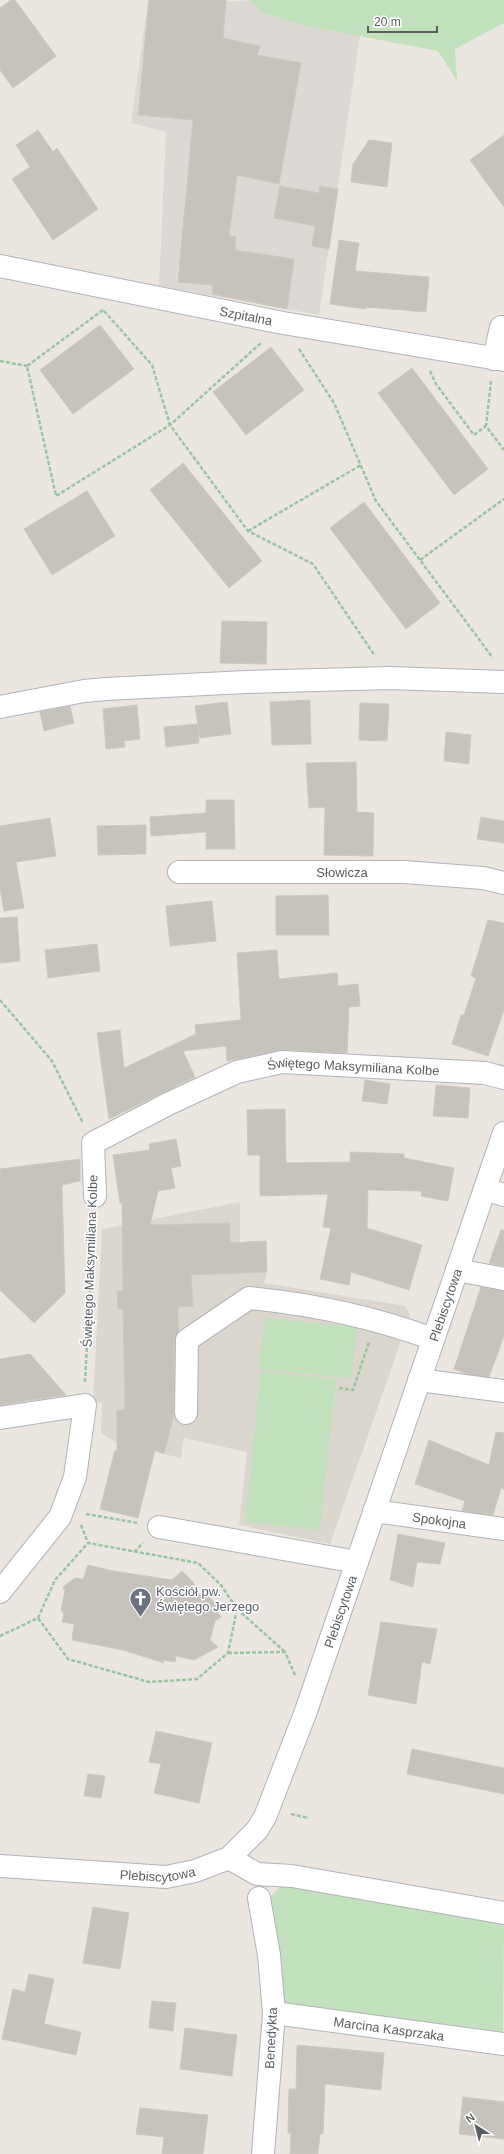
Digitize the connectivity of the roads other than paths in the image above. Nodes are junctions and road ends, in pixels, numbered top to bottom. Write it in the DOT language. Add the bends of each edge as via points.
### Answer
graph roads {
  1 [pos="0,266"];
  2 [pos="504,328"];
  3 [pos="499,359"];
  4 [pos="504,682"];
  5 [pos="0,707"];
  6 [pos="178,872"];
  7 [pos="504,883"];
  8 [pos="504,1078"];
  9 [pos="504,1133"];
  10 [pos="494,1192"];
  11 [pos="95,1196"];
  12 [pos="457,1270"];
  13 [pos="504,1279"];
  14 [pos="433,1340"];
  15 [pos="419,1380"];
  16 [pos="504,1391"];
  17 [pos="186,1413"];
  18 [pos="0,1418"];
  19 [pos="374,1511"];
  20 [pos="159,1527"];
  21 [pos="504,1529"];
  22 [pos="356,1562"];
  23 [pos="0,1592"];
  24 [pos="229,1858"];
  25 [pos="0,1866"];
  26 [pos="259,1898"];
  27 [pos="504,1912"];
  28 [pos="274,2013"];
  29 [pos="504,2044"];
  30 [pos="263,2154"];
  1 -- 3 [label="street, Szpitalna" via="283,323"];
  2 -- 3 [label="street" via="501,327"];
  4 -- 5 [label="street" via="390,678 246,682 84,691"];
  6 -- 7 [label="street, Słowicza" via="404,872 483,878"];
  8 -- 11 [label="street, Świętego Maksymiliana Kolbe" via="485,1073 282,1062 237,1072 93,1143"];
  9 -- 10 [label="street, Plebiscytowa"];
  10 -- 12 [label="street, Plebiscytowa"];
  12 -- 13 [label="street"];
  12 -- 14 [label="street, Plebiscytowa"];
  14 -- 15 [label="street, Plebiscytowa"];
  14 -- 17 [label="street" via="377,1320 325,1308 249,1298 187,1340"];
  15 -- 16 [label="street"];
  15 -- 19 [label="street, Plebiscytowa"];
  18 -- 23 [label="street" via="85,1404 68,1517"];
  19 -- 21 [label="street, Spokojna"];
  19 -- 22 [label="street, Plebiscytowa"];
  20 -- 22 [label="street"];
  22 -- 24 [label="street, Plebiscytowa" via="306,1711 272,1802 257,1830"];
  24 -- 25 [label="street, Plebiscytowa" via="195,1871 166,1877"];
  24 -- 27 [label="street" via="256,1874 292,1876"];
  26 -- 28 [label="street, Benedykta" via="269,1955"];
  28 -- 29 [label="street, Marcina Kasprzaka"];
  28 -- 30 [label="street, Benedykta"];
}
